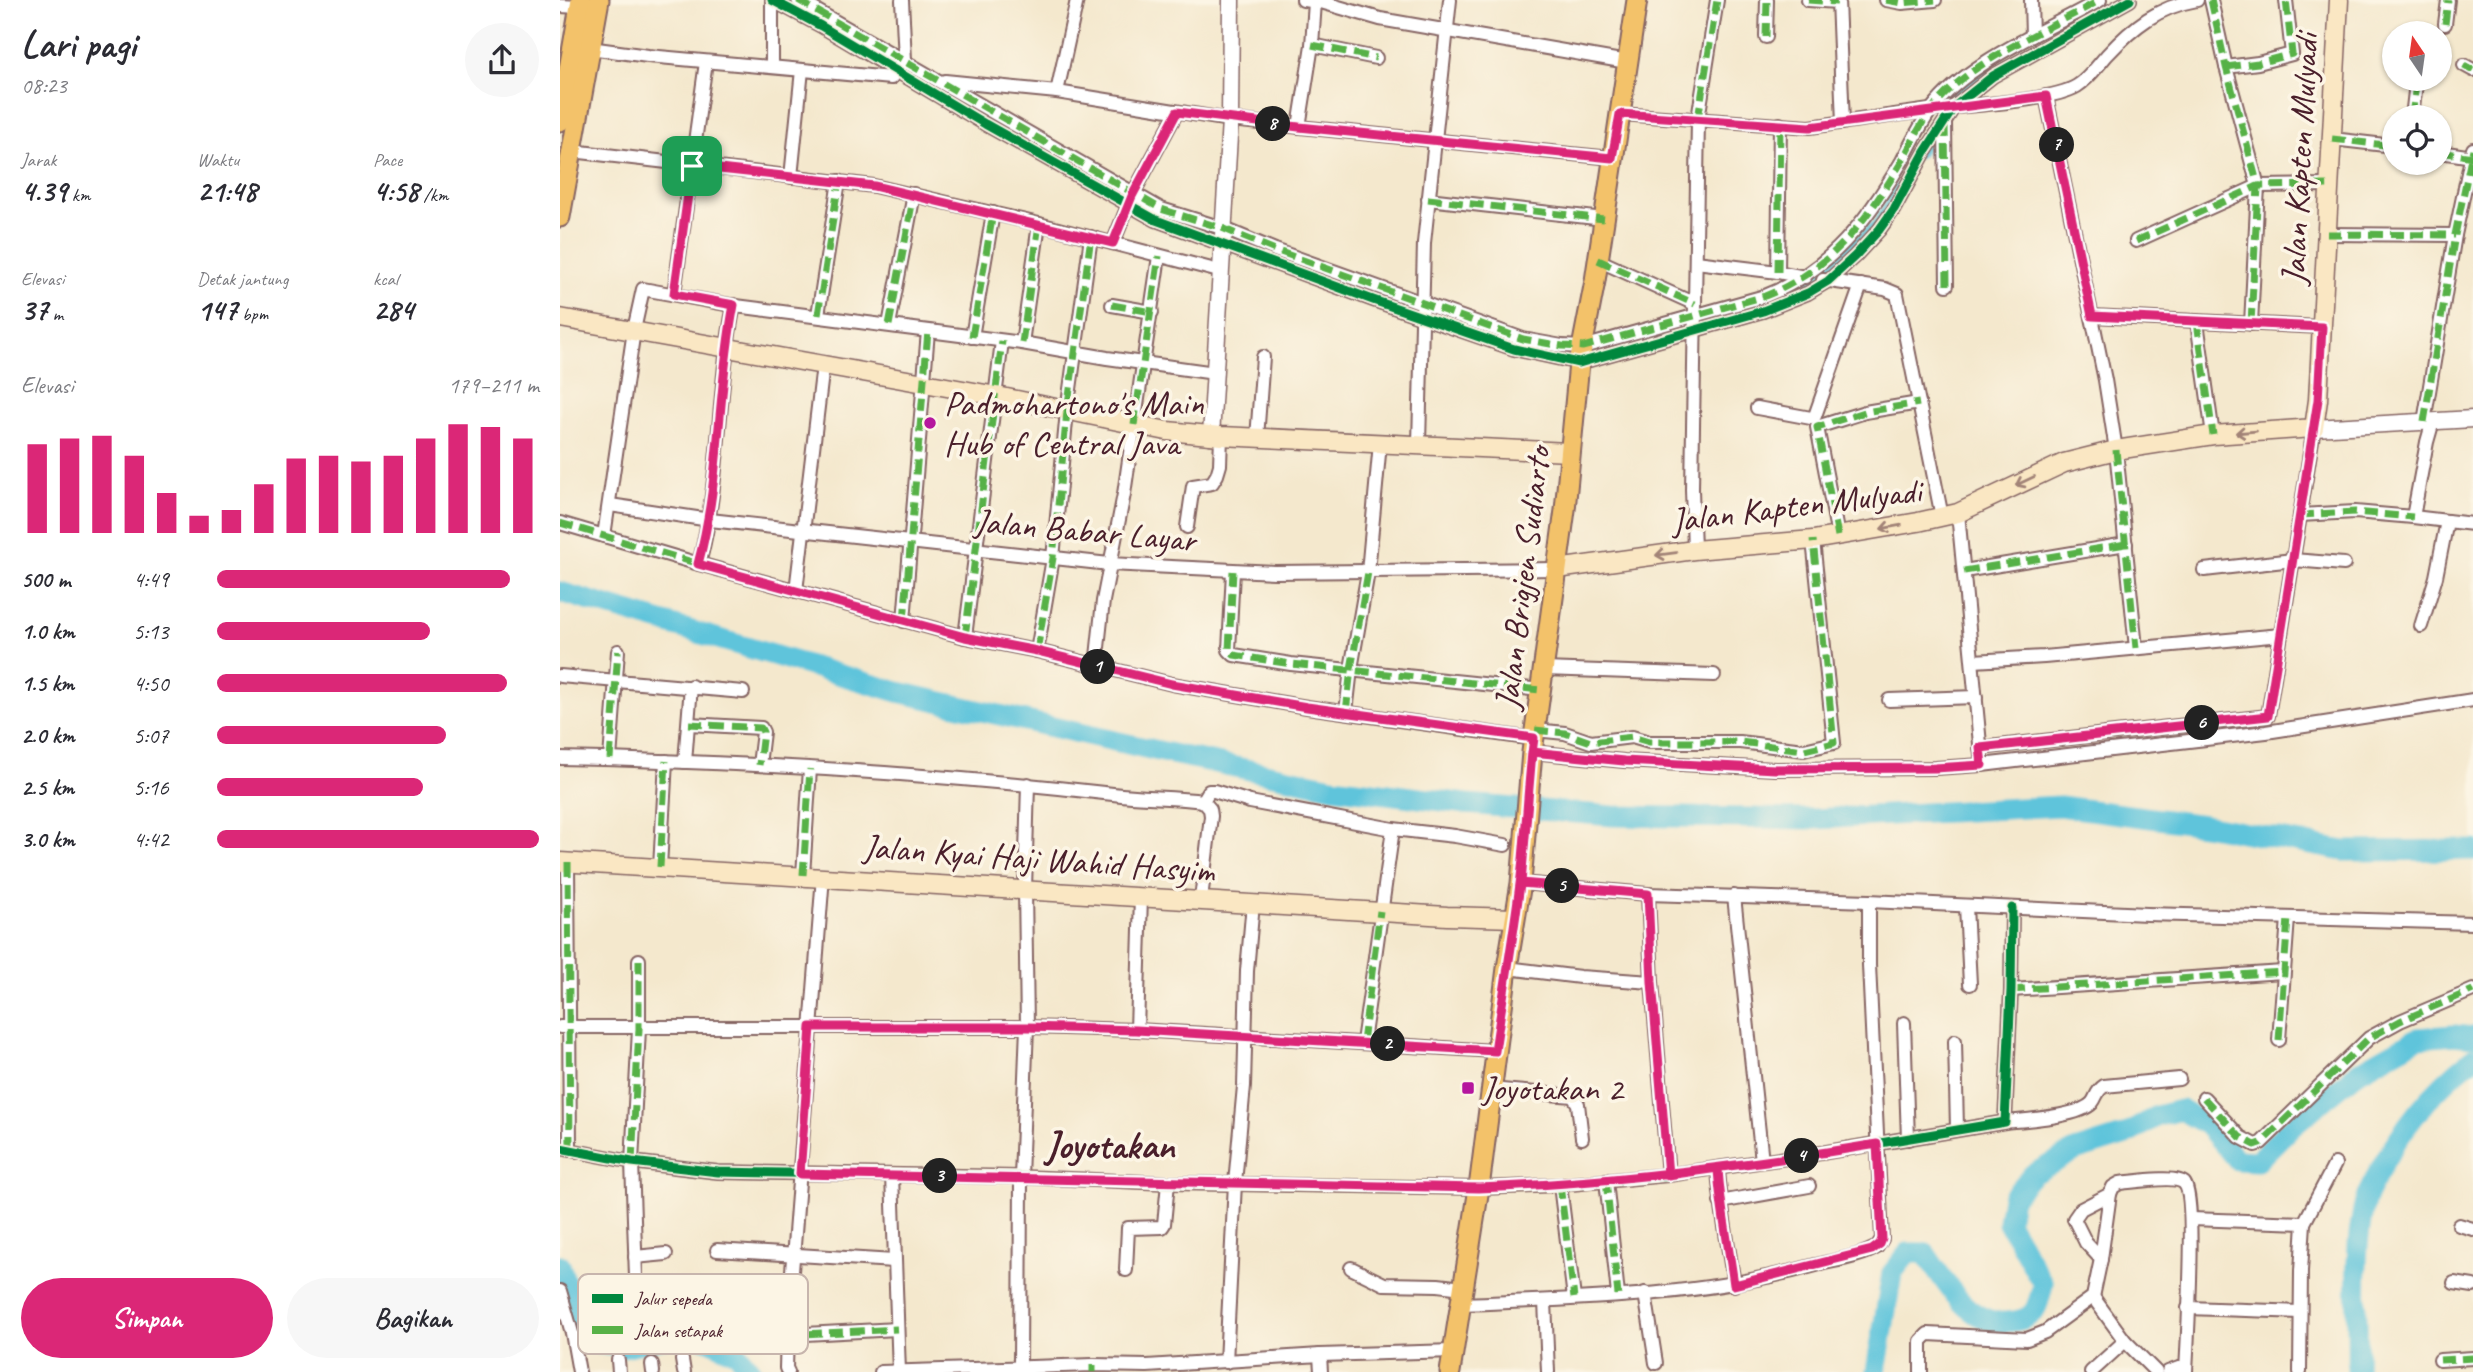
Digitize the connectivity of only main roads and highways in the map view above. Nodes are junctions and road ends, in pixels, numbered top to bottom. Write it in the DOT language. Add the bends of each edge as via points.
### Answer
graph roads {
  1 [pos="599,0"];
  2 [pos="1637,0"];
  3 [pos="2339,0"];
  4 [pos="581,3"];
  5 [pos="560,118"];
  6 [pos="560,217"];
  7 [pos="560,318"];
  8 [pos="1569,452"];
  9 [pos="1557,569"];
  10 [pos="564,862"];
  11 [pos="1515,918"];
  12 [pos="1450,1372"];
  1 -- 6 [label="main road"];
  2 -- 8 [label="main road, Jalan Brigjen Sudiarto"];
  3 -- 9 [label="main road, Jalan Kapten Mulyadi, one-way" via="2314,428 2213,435 2116,450 2064,463 1950,515 1838,536"];
  4 -- 5 [label="main road"];
  7 -- 8 [label="main road" via="1134,425 1216,436"];
  8 -- 9 [label="main road, Jalan Brigjen Sudiarto"];
  9 -- 11 [label="main road, Jalan Brigjen Sudiarto"];
  10 -- 11 [label="main road, Jalan Kyai Haji Wahid Hasyim"];
  11 -- 12 [label="main road, Jalan Brigjen Sudiarto"];
}
